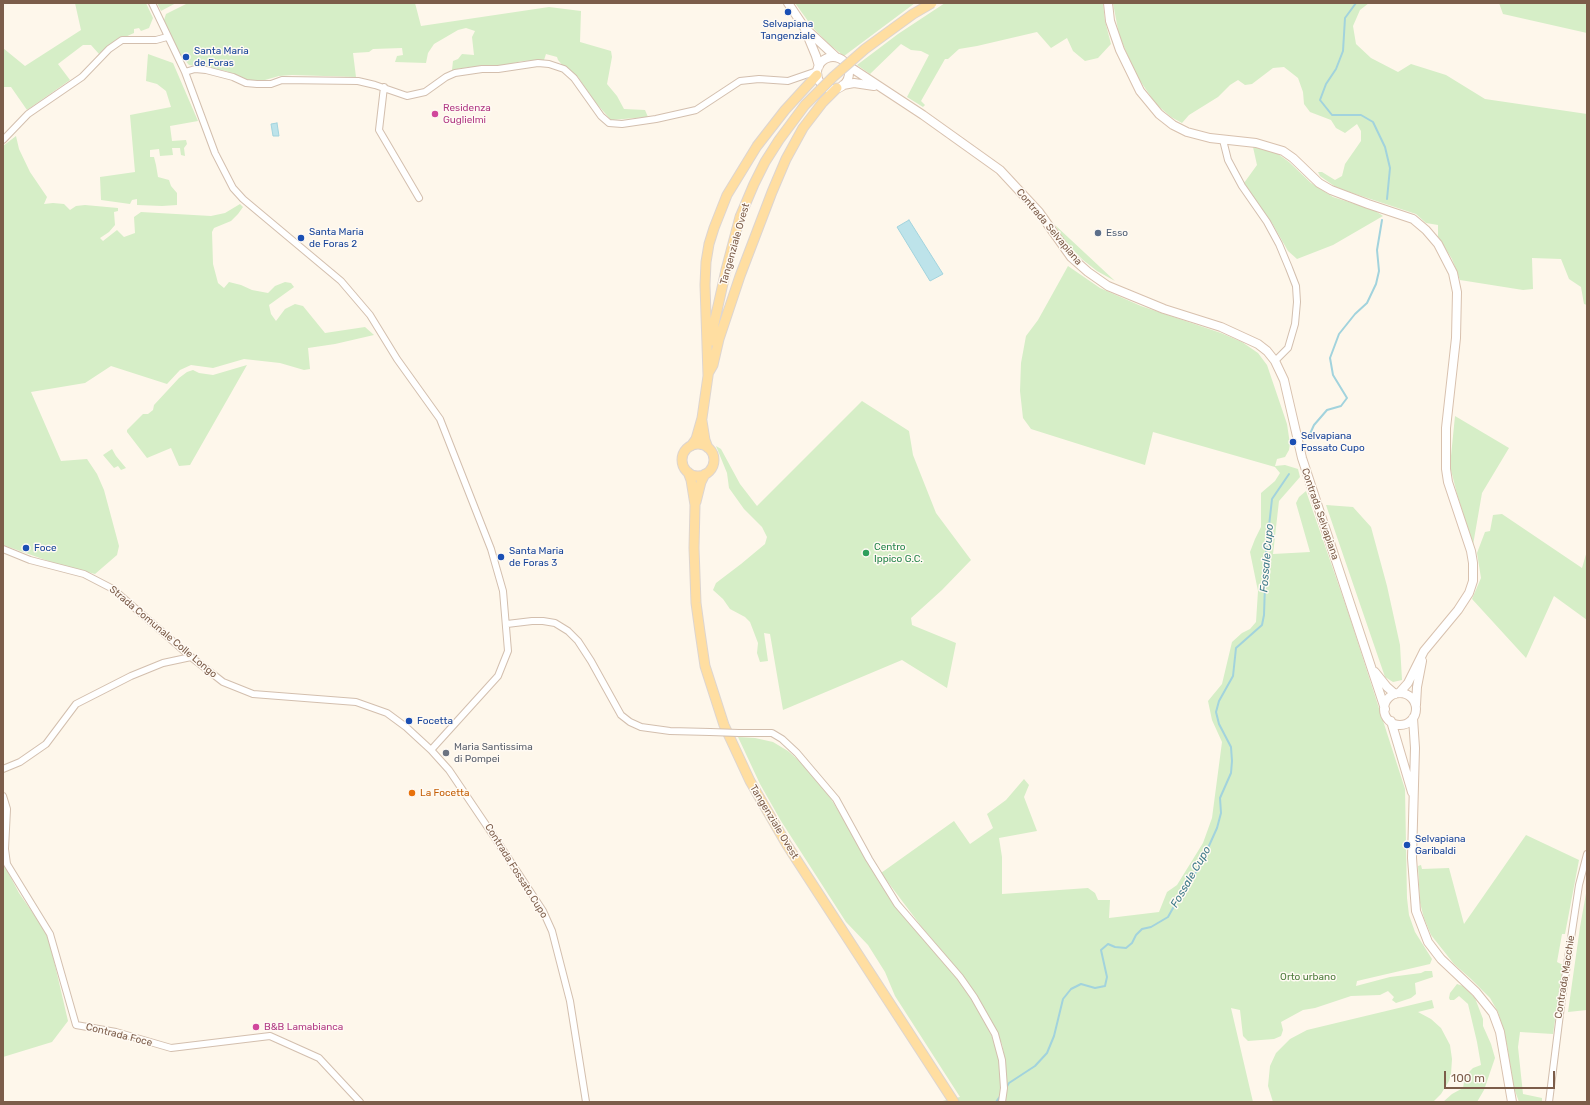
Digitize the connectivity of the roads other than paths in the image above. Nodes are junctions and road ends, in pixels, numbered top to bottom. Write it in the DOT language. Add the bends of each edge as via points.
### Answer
graph roads {
  1 [pos="152,3"];
  2 [pos="788,3"];
  3 [pos="932,3"];
  4 [pos="1108,3"];
  5 [pos="804,27"];
  6 [pos="167,37"];
  7 [pos="836,57"];
  8 [pos="847,65"];
  9 [pos="818,71"];
  10 [pos="185,72"];
  11 [pos="384,87"];
  12 [pos="840,87"];
  13 [pos="880,87"];
  14 [pos="3,140"];
  15 [pos="1222,140"];
  16 [pos="419,198"];
  17 [pos="1275,360"];
  18 [pos="708,375"];
  19 [pos="702,418"];
  20 [pos="691,446"];
  21 [pos="708,448"];
  22 [pos="688,472"];
  23 [pos="705,474"];
  24 [pos="695,505"];
  25 [pos="3,549"];
  26 [pos="506,624"];
  27 [pos="1424,651"];
  28 [pos="190,657"];
  29 [pos="1371,666"];
  30 [pos="1397,694"];
  31 [pos="1416,708"];
  32 [pos="1385,709"];
  33 [pos="1413,718"];
  34 [pos="1390,721"];
  35 [pos="431,750"];
  36 [pos="3,769"];
  37 [pos="3,796"];
  38 [pos="1414,802"];
  39 [pos="1587,854"];
  40 [pos="1002,1100"];
  41 [pos="360,1102"];
  42 [pos="586,1102"];
  43 [pos="954,1102"];
  44 [pos="1512,1102"];
  45 [pos="1549,1102"];
  1 -- 6 [label="street"];
  2 -- 5 [label="main road"];
  3 -- 18 [label="main road, Tangenziale Ovest, bridge" via="864,49 833,77 805,105 765,162 740,217 714,324"];
  4 -- 15 [label="main road" via="1110,21 1120,50 1140,91 1159,114 1187,132"];
  5 -- 7 [label="main road"];
  5 -- 9 [label="main road" via="816,56"];
  6 -- 10 [label="street"];
  6 -- 14 [label="street" via="156,40 122,40 109,49 82,77 28,114"];
  7 -- 8 [label="main road"];
  7 -- 9 [label="main road" via="826,58"];
  8 -- 12 [label="main road" via="848,76"];
  8 -- 13 [label="main road, Contrada Selvapiana"];
  9 -- 11 [label="street" via="788,81 740,81 696,110 622,124 609,123 601,116 574,78 564,69 549,64 538,63 455,73 425,92 407,96"];
  9 -- 12 [label="main road" via="819,80 824,86"];
  9 -- 18 [label="main road" via="754,152 727,195 714,228 706,262 705,285"];
  10 -- 11 [label="street" via="195,69 206,70 246,83 338,80"];
  10 -- 26 [label="street" via="216,153 233,188 340,281 370,315 397,359 440,419 491,549 502,591"];
  11 -- 16 [label="street" via="379,130"];
  12 -- 13 [label="main road, Contrada Selvapiana" via="864,84"];
  12 -- 18 [label="main road" via="823,102 803,128 784,165 740,276"];
  13 -- 17 [label="main road, Contrada Selvapiana" via="1000,170 1039,212 1071,257 1108,286 1164,309 1221,327 1258,344"];
  15 -- 17 [label="street" via="1228,160 1242,186 1279,244 1296,286 1295,324 1288,348"];
  15 -- 27 [label="main road" via="1256,143 1283,151 1319,183 1331,190 1413,219 1438,244 1453,273 1457,292 1456,338 1446,428 1446,469 1471,551 1473,581 1458,610"];
  17 -- 29 [label="main road, Contrada Selvapiana" via="1284,380 1302,458"];
  18 -- 19 [label="main road, Tangenziale Ovest"];
  19 -- 20 [label="main road, Tangenziale Ovest" via="696,439"];
  19 -- 21 [label="main road, Tangenziale Ovest"];
  20 -- 21 [label="main road" via="700,445"];
  20 -- 22 [label="main road" via="682,458"];
  21 -- 23 [label="main road" via="713,456 713,464"];
  22 -- 23 [label="main road" via="696,476"];
  22 -- 24 [label="main road, Tangenziale Ovest" via="692,480"];
  23 -- 24 [label="main road, Tangenziale Ovest"];
  24 -- 43 [label="main road, Tangenziale Ovest" via="696,603 705,666 724,724 750,781 787,845"];
  25 -- 28 [label="street, Strada Comunale Colle Longo" via="30,560 84,574 113,588"];
  26 -- 35 [label="street" via="508,651 498,676"];
  26 -- 40 [label="street, bridge" via="532,621 555,623 568,631 591,661 620,715 641,727 670,731 772,733 797,753 836,799 897,904 951,965 974,997 995,1034 1001,1052 1004,1088"];
  27 -- 30 [label="main road" via="1408,683"];
  27 -- 31 [label="main road"];
  28 -- 35 [label="street, Strada Comunale Colle Longo" via="223,682 253,694 356,702 387,713"];
  28 -- 36 [label="street" via="164,663 131,676 76,704 46,744 20,762"];
  29 -- 30 [label="main road, Contrada Selvapiana" via="1387,687"];
  29 -- 32 [label="main road, Contrada Selvapiana"];
  30 -- 31 [label="main road" via="1410,697"];
  30 -- 32 [label="main road" via="1387,700"];
  31 -- 33 [label="main road"];
  32 -- 34 [label="main road"];
  33 -- 34 [label="main road" via="1402,724"];
  33 -- 38 [label="main road" via="1416,748"];
  34 -- 38 [label="main road"];
  35 -- 42 [label="street, Contrada Fossato Cupo" via="449,770 497,840 543,911 552,931 570,1001"];
  37 -- 41 [label="street, Contrada Foce" via="7,809 7,864 50,934 76,1025 116,1032 171,1048 270,1036 319,1058"];
  38 -- 44 [label="main road" via="1412,858 1416,911 1428,942 1493,1012 1502,1039"];
  39 -- 45 [label="street, Contrada Macchie" via="1579,885"];
}
